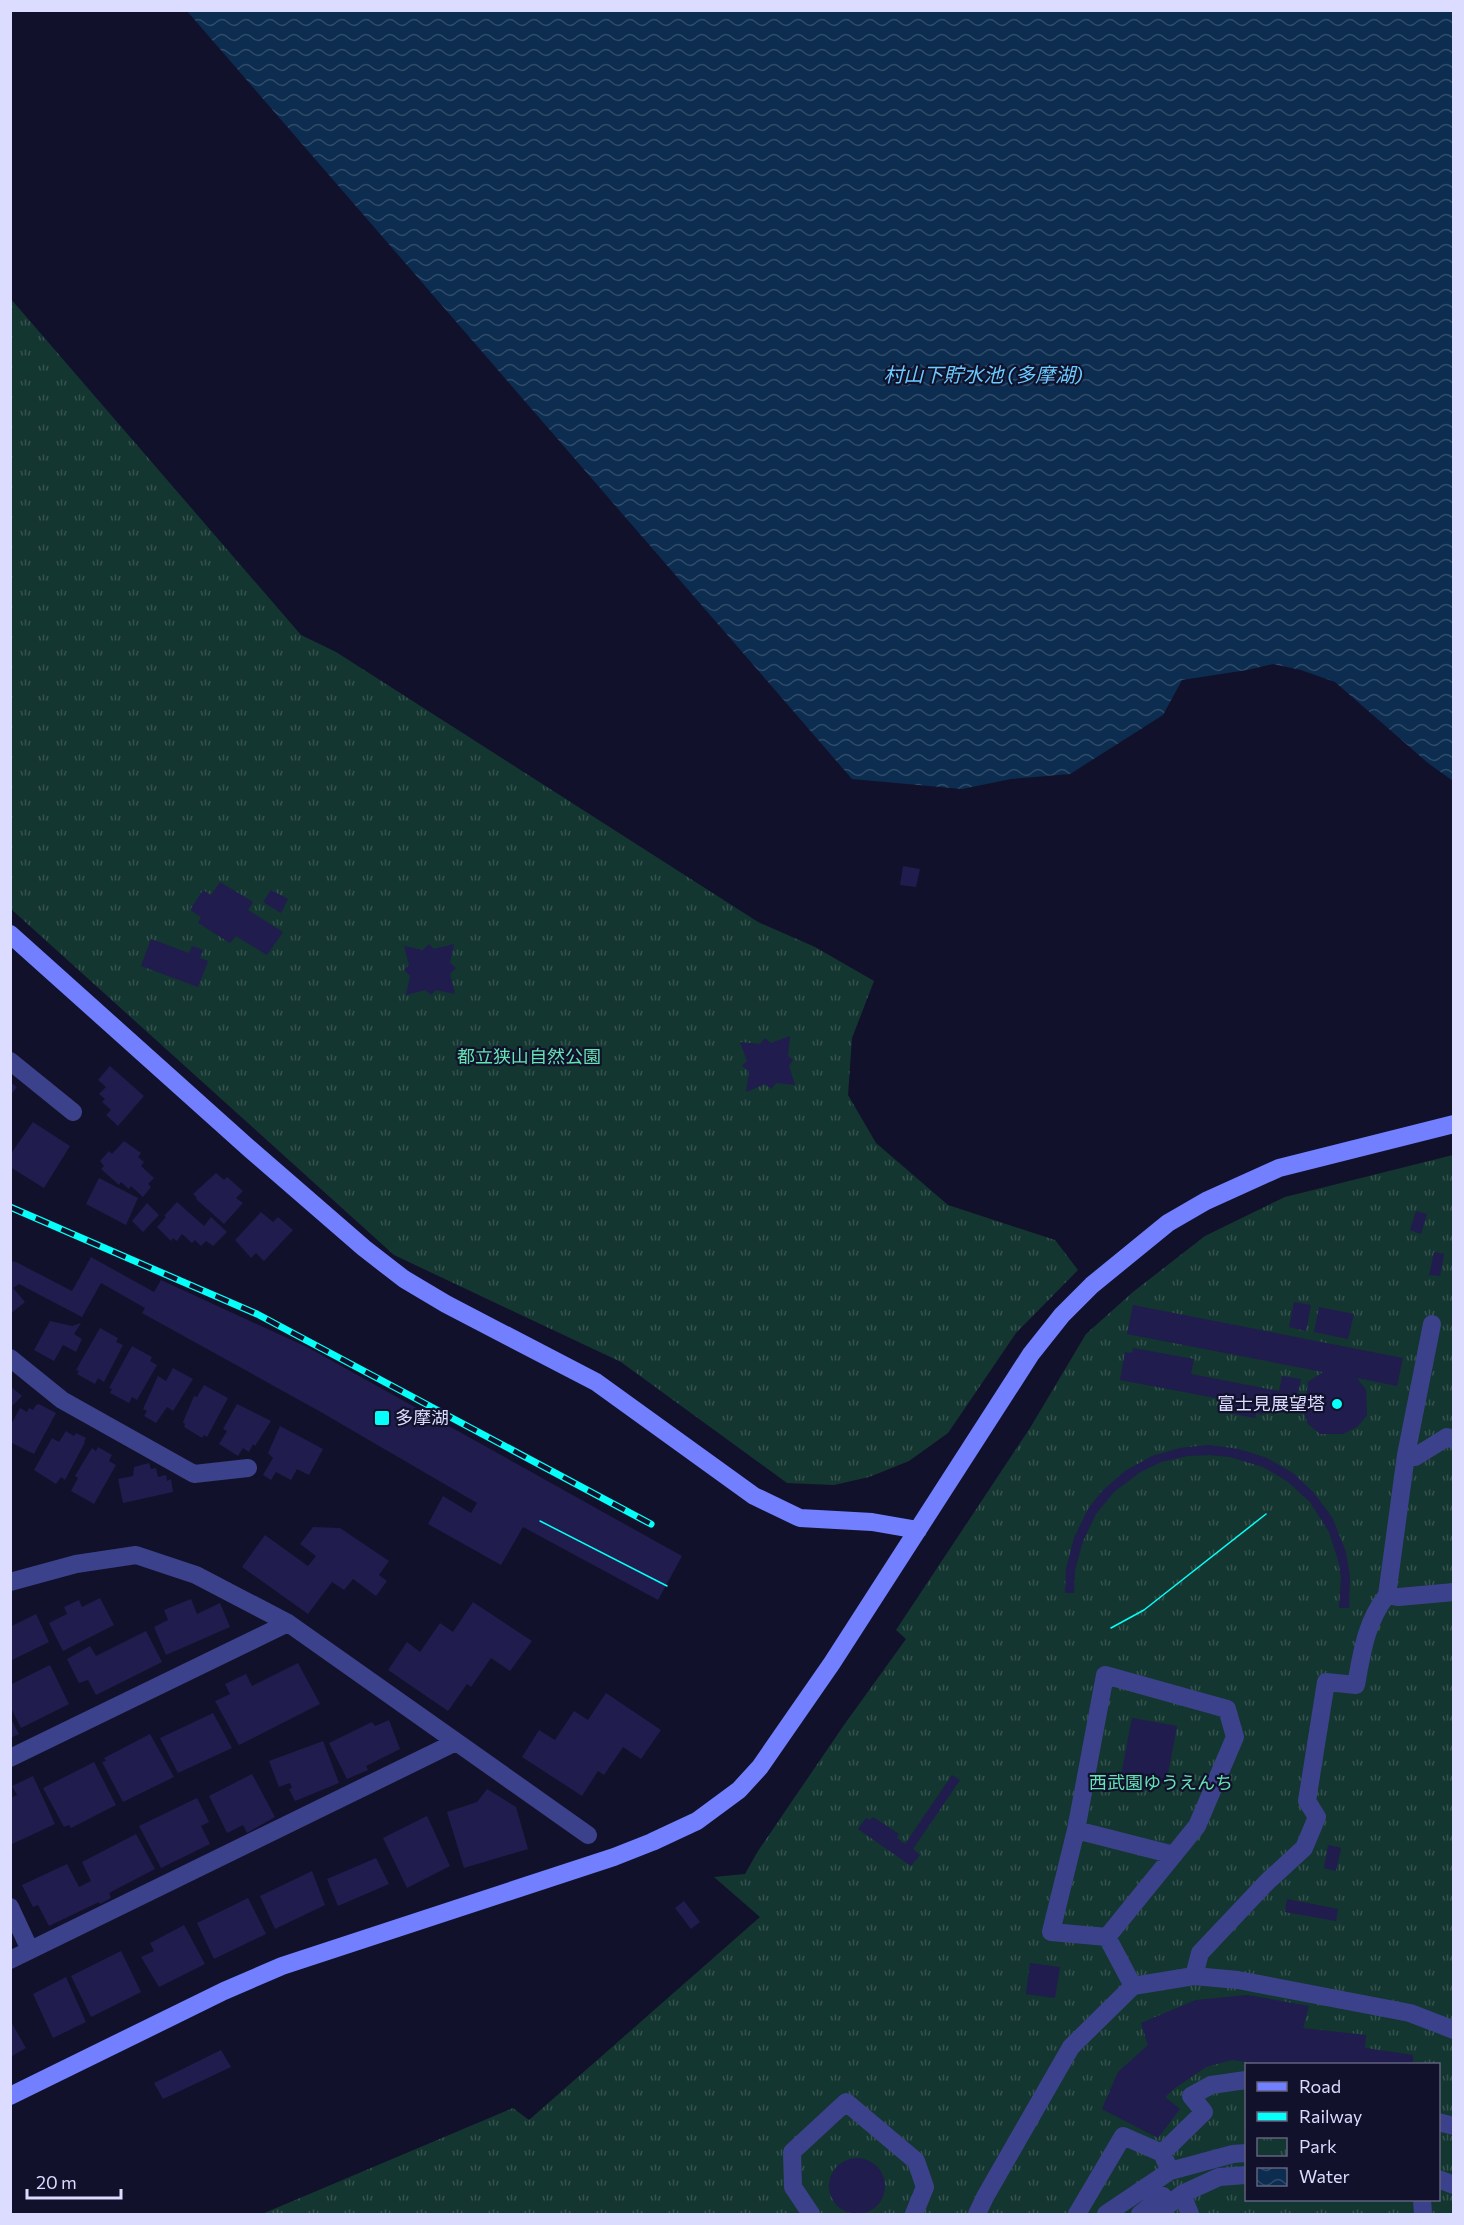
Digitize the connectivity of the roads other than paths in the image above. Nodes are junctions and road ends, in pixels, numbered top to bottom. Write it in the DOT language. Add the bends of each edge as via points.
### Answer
graph roads {
  1 [pos="10,934"];
  2 [pos="10,1061"];
  3 [pos="74,1112"];
  4 [pos="1454,1124"];
  5 [pos="1432,1324"];
  6 [pos="10,1358"];
  7 [pos="1454,1440"];
  8 [pos="1406,1455"];
  9 [pos="248,1468"];
  10 [pos="918,1530"];
  11 [pos="10,1582"];
  12 [pos="1454,1592"];
  13 [pos="1386,1595"];
  14 [pos="288,1623"];
  15 [pos="456,1742"];
  16 [pos="10,1758"];
  17 [pos="1076,1830"];
  18 [pos="588,1835"];
  19 [pos="1174,1855"];
  20 [pos="10,1907"];
  21 [pos="1107,1937"];
  22 [pos="30,1950"];
  23 [pos="10,1960"];
  24 [pos="1194,1976"];
  25 [pos="1133,1986"];
  26 [pos="1454,2030"];
  27 [pos="1245,2080"];
  28 [pos="10,2096"];
  29 [pos="1162,2153"];
  30 [pos="1245,2153"];
  31 [pos="1164,2174"];
  32 [pos="1245,2175"];
  33 [pos="1178,2198"];
  34 [pos="811,2214"];
  35 [pos="914,2214"];
  36 [pos="977,2214"];
  37 [pos="1077,2214"];
  38 [pos="1106,2214"];
  39 [pos="1124,2214"];
  40 [pos="1140,2214"];
  41 [pos="1157,2214"];
  42 [pos="1190,2214"];
  1 -- 10 [label="street" via="251,1150 404,1279 596,1383 779,1510 800,1518 872,1522"];
  2 -- 3 [label="street"];
  4 -- 10 [label="street" via="1273,1170 1168,1223 1062,1315 1032,1354"];
  5 -- 8 [label="street"];
  6 -- 9 [label="street" via="62,1400 194,1474"];
  7 -- 8 [label="street" via="1447,1437 1414,1457"];
  8 -- 13 [label="street"];
  10 -- 28 [label="street" via="760,1767 740,1790 697,1821 614,1857 282,1966"];
  11 -- 14 [label="street" via="75,1564 136,1555 196,1575"];
  12 -- 13 [label="street"];
  13 -- 24 [label="street" via="1367,1630 1356,1685 1326,1682 1307,1801 1317,1817 1304,1848 1200,1953"];
  14 -- 15 [label="street"];
  14 -- 16 [label="street"];
  15 -- 18 [label="street"];
  15 -- 22 [label="street"];
  17 -- 19 [label="street"];
  17 -- 19 [label="street" via="1106,1674 1227,1709 1235,1737 1197,1826"];
  17 -- 21 [label="street" via="1051,1932"];
  19 -- 21 [label="street"];
  20 -- 22 [label="street"];
  21 -- 25 [label="street"];
  22 -- 23 [label="street"];
  24 -- 25 [label="street"];
  24 -- 26 [label="street" via="1238,1980 1410,2013"];
  25 -- 36 [label="street" via="1071,2048"];
  27 -- 29 [label="street" via="1211,2085 1191,2096 1204,2112"];
  29 -- 31 [label="street"];
  29 -- 37 [label="street" via="1123,2136"];
  30 -- 31 [label="street"];
  31 -- 38 [label="street"];
  31 -- 39 [label="street" via="1163,2185"];
  32 -- 33 [label="street" via="1219,2177"];
  33 -- 40 [label="street" via="1168,2192"];
  33 -- 41 [label="street"];
  33 -- 42 [label="street"];
  34 -- 35 [label="street" via="793,2187 792,2152 846,2102 916,2161 925,2187"];
}
